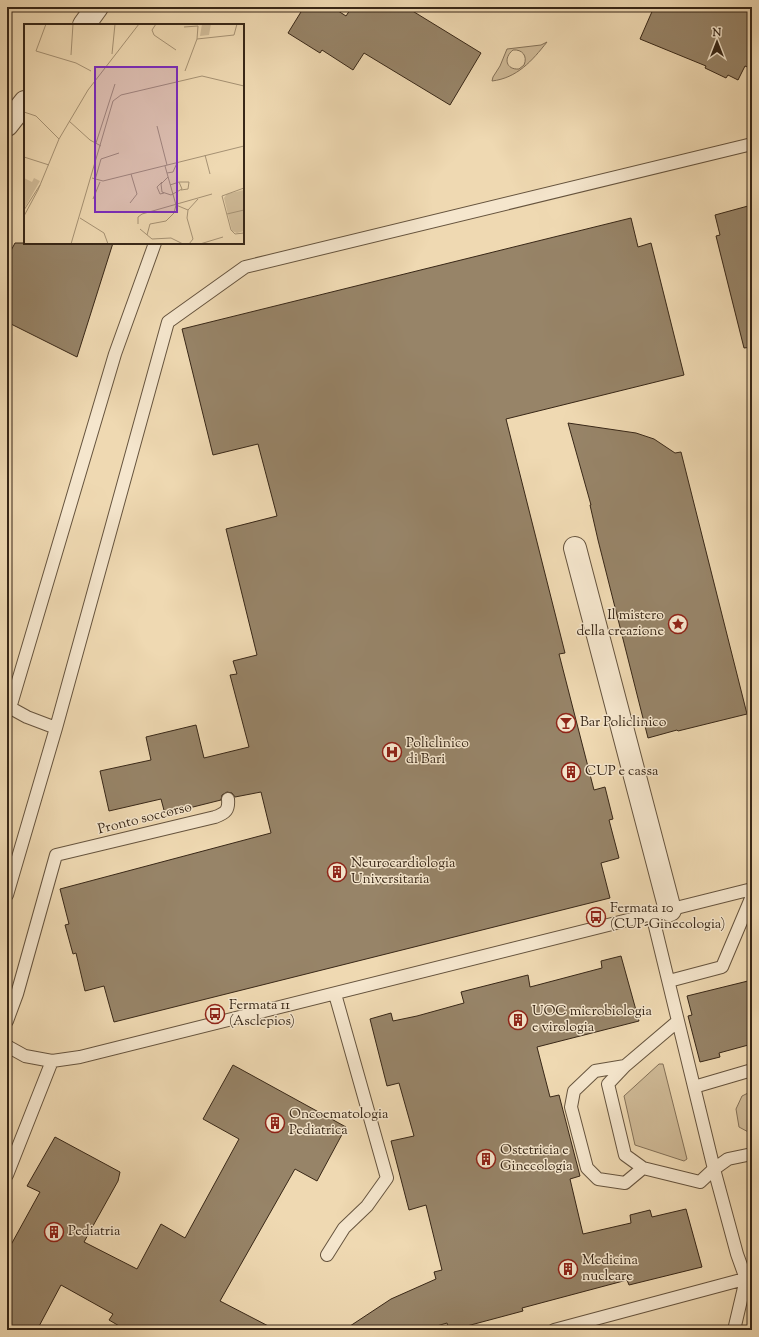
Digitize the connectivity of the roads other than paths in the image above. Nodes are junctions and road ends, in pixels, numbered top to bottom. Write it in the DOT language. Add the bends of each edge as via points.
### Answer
graph roads {
  1 [pos="97,7"];
  2 [pos="85,24"];
  3 [pos="24,103"];
  4 [pos="7,125"];
  5 [pos="752,144"];
  6 [pos="155,244"];
  7 [pos="575,548"];
  8 [pos="9,707"];
  9 [pos="56,728"];
  10 [pos="228,799"];
  11 [pos="752,889"];
  12 [pos="7,895"];
  13 [pos="752,896"];
  14 [pos="661,912"];
  15 [pos="669,981"];
  16 [pos="335,994"];
  17 [pos="7,1021"];
  18 [pos="678,1021"];
  19 [pos="7,1046"];
  20 [pos="52,1061"];
  21 [pos="625,1066"];
  22 [pos="752,1070"];
  23 [pos="694,1087"];
  24 [pos="752,1154"];
  25 [pos="644,1168"];
  26 [pos="714,1169"];
  27 [pos="7,1175"];
  28 [pos="327,1255"];
  29 [pos="750,1280"];
  30 [pos="554,1330"];
  31 [pos="734,1330"];
  1 -- 2 [label="street"];
  3 -- 4 [label="street"];
  5 -- 9 [label="lane" via="245,267 168,322"];
  6 -- 8 [label="lane" via="115,354"];
  7 -- 14 [label="street"];
  8 -- 9 [label="lane"];
  9 -- 12 [label="lane"];
  10 -- 17 [label="lane, Pronto soccorso" via="229,806 224,814 215,817 56,855"];
  11 -- 14 [label="lane"];
  13 -- 15 [label="lane" via="722,968"];
  14 -- 15 [label="lane"];
  14 -- 16 [label="lane"];
  15 -- 18 [label="lane"];
  16 -- 20 [label="lane" via="80,1058"];
  16 -- 28 [label="lane" via="387,1178 367,1206 344,1228"];
  18 -- 21 [label="lane"];
  18 -- 23 [label="lane"];
  19 -- 20 [label="lane" via="25,1056"];
  20 -- 27 [label="lane"];
  21 -- 25 [label="lane" via="608,1084 625,1155"];
  21 -- 25 [label="lane" via="596,1071 574,1091 571,1106 587,1168 598,1179 625,1183"];
  22 -- 23 [label="lane"];
  23 -- 26 [label="lane"];
  24 -- 26 [label="lane" via="728,1159"];
  25 -- 26 [label="lane" via="700,1182"];
  26 -- 29 [label="lane" via="737,1254"];
  29 -- 30 [label="lane"];
  29 -- 31 [label="lane"];
}
